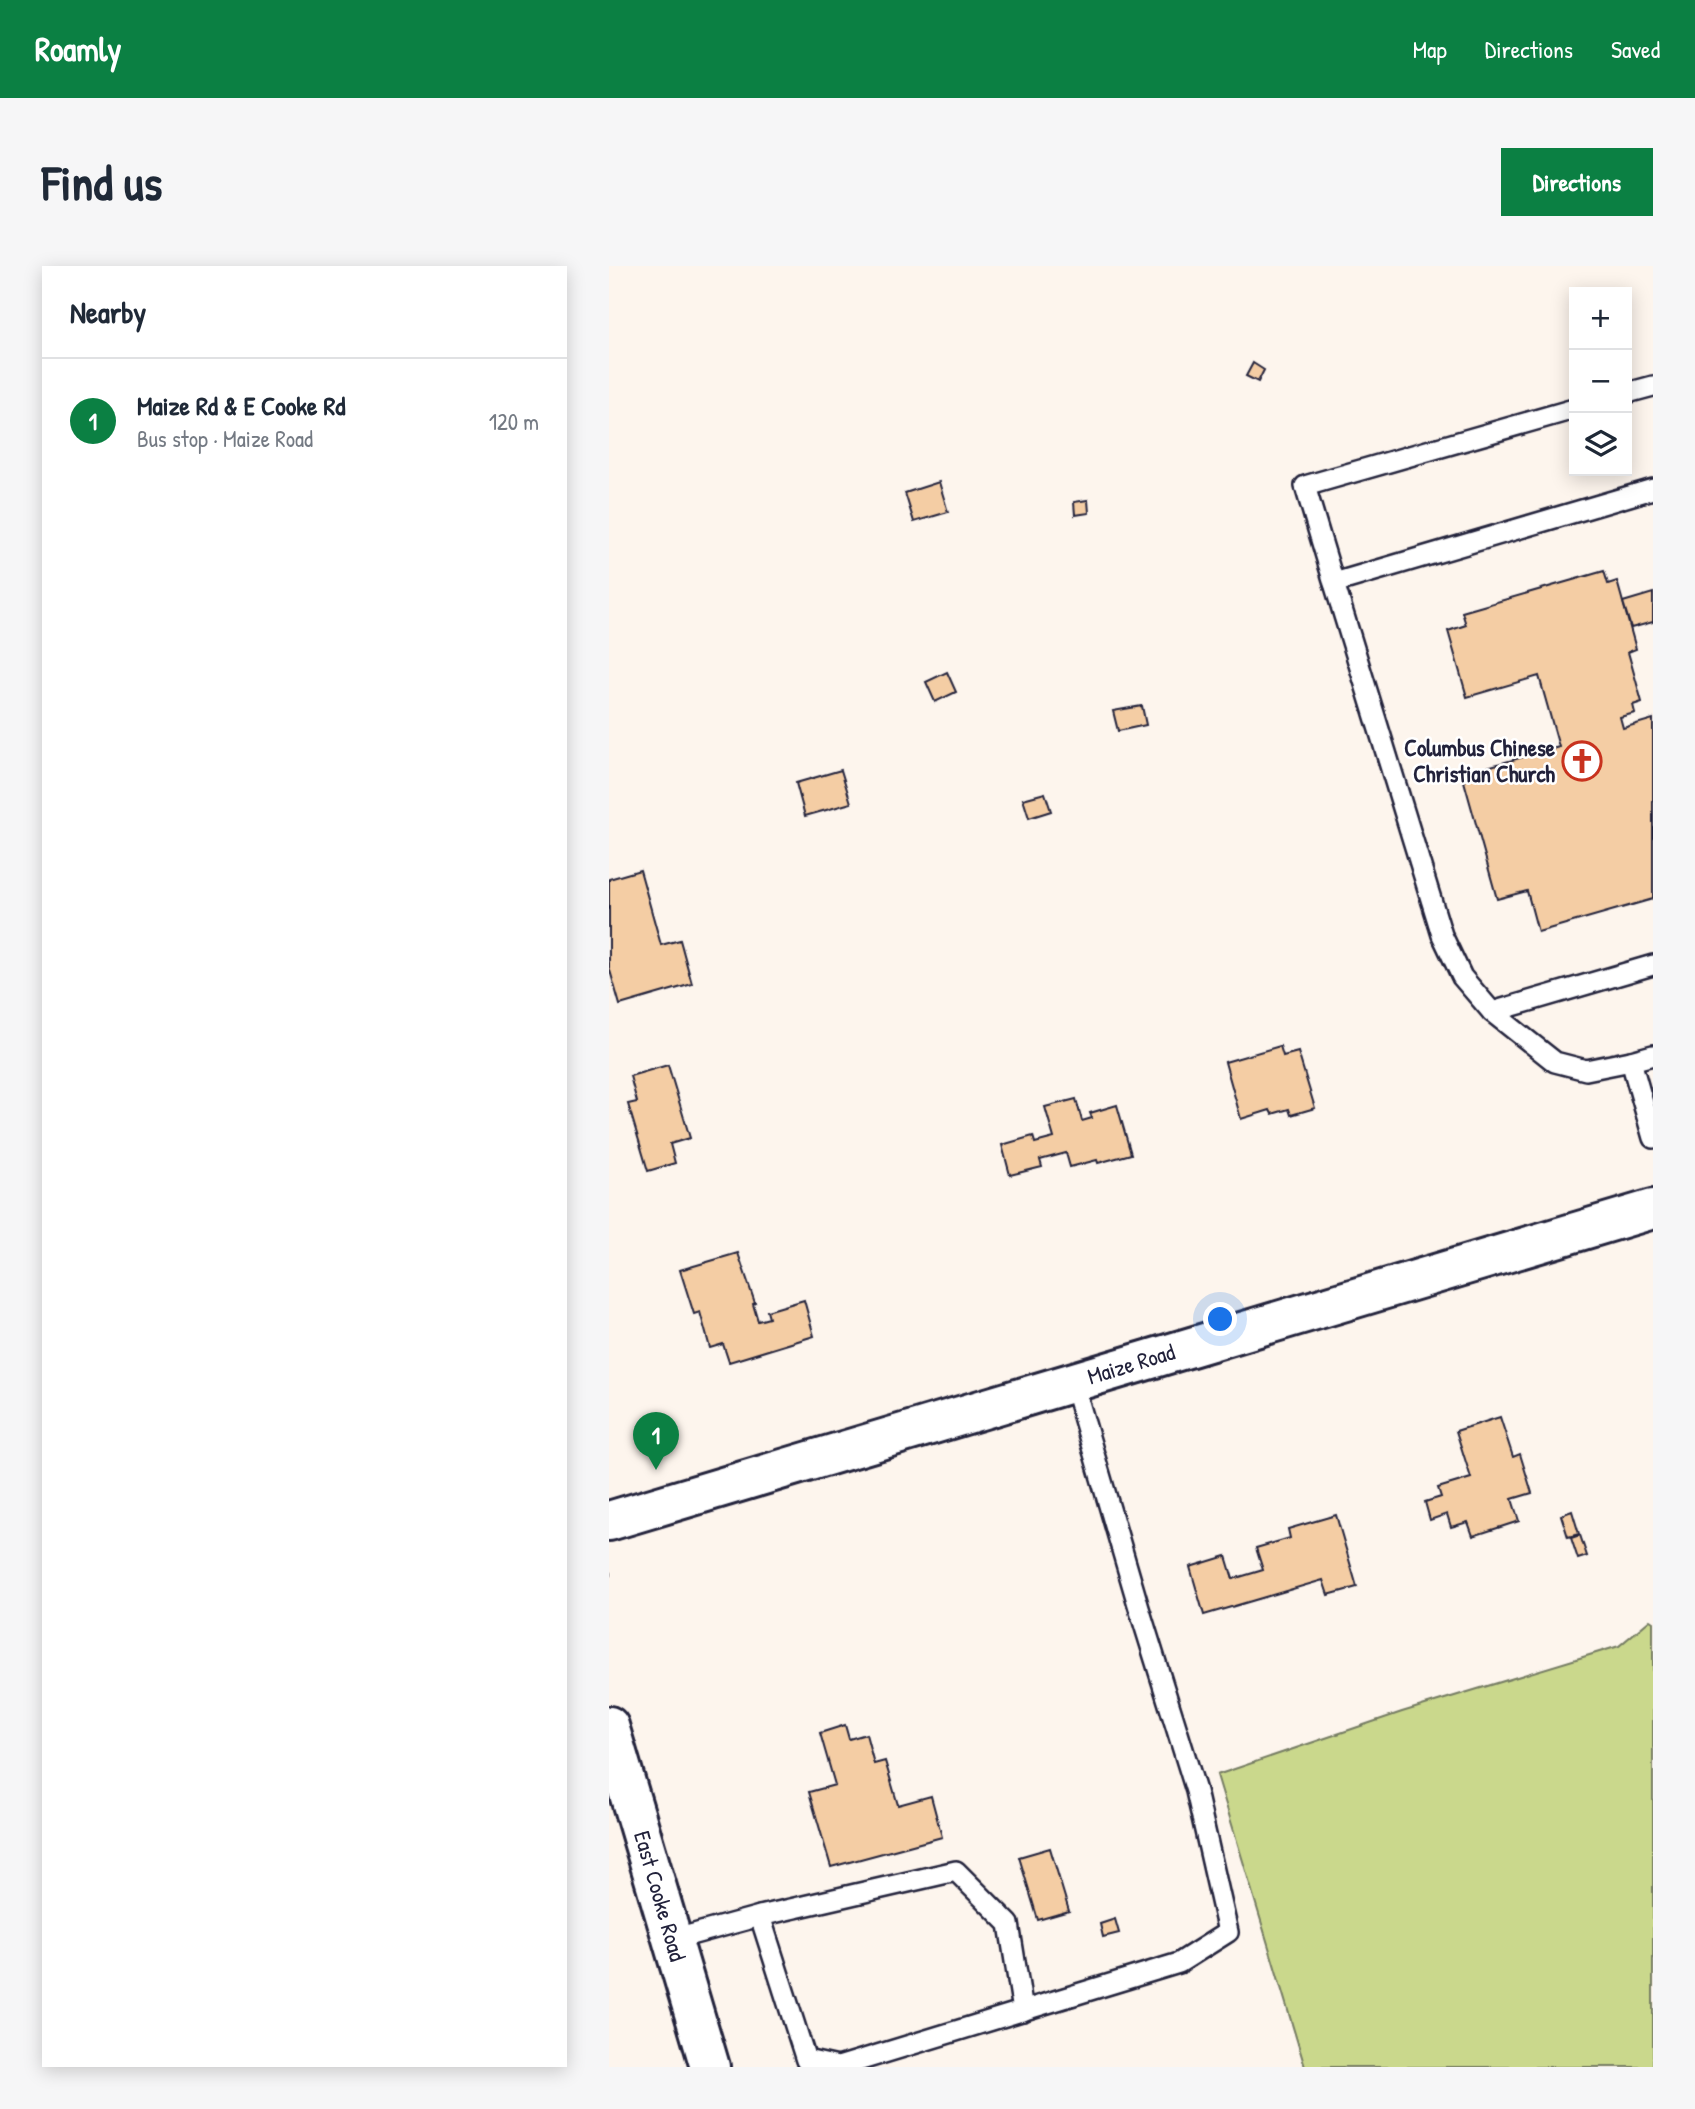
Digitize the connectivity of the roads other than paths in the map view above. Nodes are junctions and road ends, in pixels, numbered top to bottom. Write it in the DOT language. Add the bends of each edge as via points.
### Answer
graph roads {
  1 [pos="1653,386"];
  2 [pos="1632,392"];
  3 [pos="1569,410"];
  4 [pos="1653,489"];
  5 [pos="1334,583"];
  6 [pos="1653,965"];
  7 [pos="1492,1012"];
  8 [pos="1653,1055"];
  9 [pos="1631,1061"];
  10 [pos="1653,1138"];
  11 [pos="1653,1209"];
  12 [pos="1073,1382"];
  13 [pos="609,1521"];
  14 [pos="609,1726"];
  15 [pos="760,1916"];
  16 [pos="672,1940"];
  17 [pos="1023,2011"];
  18 [pos="710,2067"];
  1 -- 2 [label="lane"];
  3 -- 5 [label="lane" via="1305,486"];
  4 -- 5 [label="lane"];
  5 -- 7 [label="lane" via="1442,935 1462,976"];
  6 -- 7 [label="lane"];
  7 -- 9 [label="lane" via="1555,1062 1586,1070"];
  8 -- 9 [label="lane"];
  9 -- 10 [label="lane"];
  11 -- 12 [label="street, Maize Road"];
  12 -- 13 [label="street, Maize Road"];
  12 -- 17 [label="lane" via="1196,1791 1228,1932 1179,1963"];
  14 -- 16 [label="street, East Cooke Road"];
  15 -- 16 [label="lane"];
  15 -- 17 [label="lane" via="956,1871 1009,1924"];
  15 -- 17 [label="lane" via="806,2060 838,2067"];
  16 -- 18 [label="street, East Cooke Road"];
}
